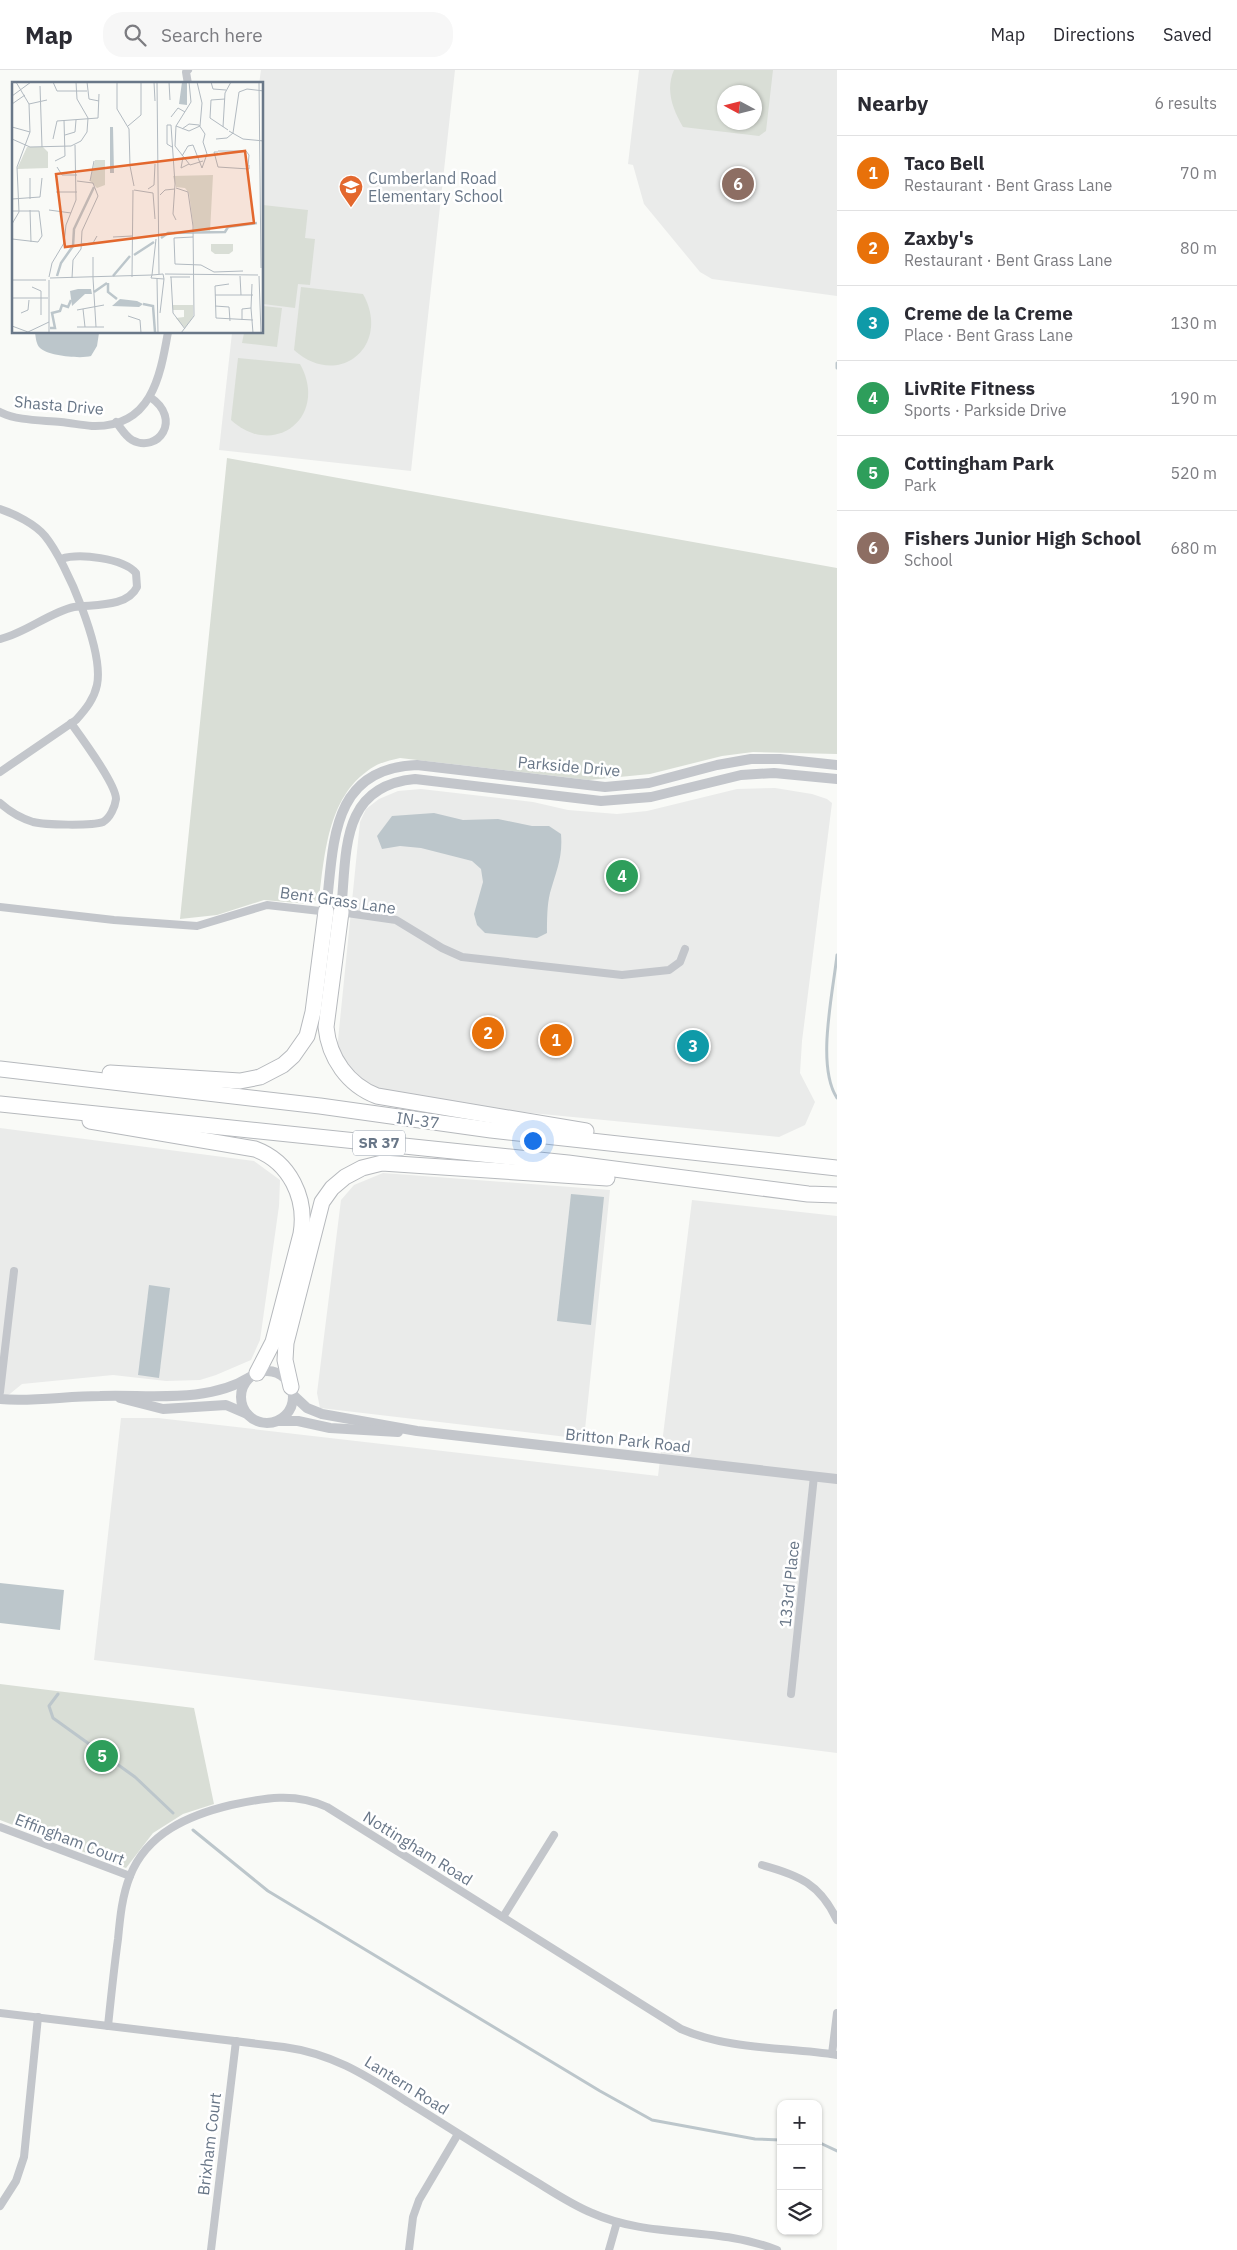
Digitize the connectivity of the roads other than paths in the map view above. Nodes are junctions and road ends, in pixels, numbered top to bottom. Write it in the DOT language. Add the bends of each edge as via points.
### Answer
graph roads {
  1 [pos="168,334"];
  2 [pos="150,397"];
  3 [pos="0,412"];
  4 [pos="116,422"];
  5 [pos="0,509"];
  6 [pos="61,559"];
  7 [pos="82,607"];
  8 [pos="0,639"];
  9 [pos="72,722"];
  10 [pos="837,765"];
  11 [pos="0,772"];
  12 [pos="837,779"];
  13 [pos="0,803"];
  14 [pos="0,907"];
  15 [pos="334,912"];
  16 [pos="685,949"];
  17 [pos="0,1069"];
  18 [pos="19,1071"];
  19 [pos="0,1104"];
  20 [pos="26,1107"];
  21 [pos="650,1148"];
  22 [pos="837,1160"];
  23 [pos="773,1161"];
  24 [pos="837,1168"];
  25 [pos="731,1186"];
  26 [pos="808,1194"];
  27 [pos="837,1195"];
  28 [pos="837,1199"];
  29 [pos="14,1271"];
  30 [pos="253,1375"];
  31 [pos="292,1391"];
  32 [pos="0,1392"];
  33 [pos="115,1396"];
  34 [pos="0,1399"];
  35 [pos="250,1416"];
  36 [pos="273,1422"];
  37 [pos="416,1431"];
  38 [pos="814,1476"];
  39 [pos="837,1479"];
  40 [pos="791,1694"];
  41 [pos="0,1827"];
  42 [pos="554,1835"];
  43 [pos="762,1865"];
  44 [pos="130,1876"];
  45 [pos="503,1917"];
  46 [pos="837,1920"];
  47 [pos="837,2013"];
  48 [pos="0,2014"];
  49 [pos="38,2017"];
  50 [pos="108,2026"];
  51 [pos="236,2041"];
  52 [pos="834,2054"];
  53 [pos="458,2134"];
  54 [pos="0,2206"];
  55 [pos="617,2222"];
  56 [pos="211,2250"];
  57 [pos="409,2250"];
  58 [pos="609,2250"];
  59 [pos="777,2250"];
  1 -- 2 [label="street, Shasta Drive" via="161,370"];
  2 -- 4 [label="street, Shasta Drive" via="133,414"];
  2 -- 4 [label="street, Shasta Drive" via="163,407 167,419 158,439 137,442 126,435"];
  3 -- 4 [label="street, Shasta Drive" via="16,417 93,426"];
  5 -- 6 [label="street" via="27,522 44,535"];
  6 -- 7 [label="street"];
  6 -- 7 [label="street" via="80,555 126,565 136,573 137,588 131,596"];
  7 -- 8 [label="street" via="66,610 20,633"];
  7 -- 9 [label="street" via="99,670 98,683 86,710"];
  9 -- 11 [label="street"];
  9 -- 13 [label="street" via="114,790 115,804 108,817 91,824 36,823 23,819"];
  10 -- 15 [label="street, Parkside Drive" via="751,759 649,783 605,787 417,765 400,766 372,776 345,806 336,828"];
  12 -- 15 [label="street, Parkside Drive" via="774,773 741,775 651,797 602,801 416,779 401,780 375,790 364,800 352,825"];
  14 -- 15 [label="street, Bent Grass Lane" via="197,926 267,905"];
  15 -- 16 [label="street, Bent Grass Lane" via="396,920 462,957 622,975 670,970 680,962"];
  15 -- 18 [label="highway" via="310,1029 293,1056 268,1074 240,1081 62,1069"];
  15 -- 21 [label="highway" via="326,1027 328,1042 337,1062 354,1083 377,1096 612,1135"];
  17 -- 18 [label="highway, IN-37 / SR 37"];
  18 -- 21 [label="highway, IN-37 / SR 37"];
  19 -- 20 [label="highway, IN-37 / SR 37"];
  20 -- 25 [label="highway, IN-37 / SR 37" via="60,1108 558,1162"];
  20 -- 30 [label="highway" via="255,1149 275,1160 287,1172 299,1196 302,1226 273,1342"];
  21 -- 23 [label="highway, IN-37 / SR 37"];
  22 -- 23 [label="highway"];
  23 -- 24 [label="highway, IN-37 / SR 37"];
  25 -- 26 [label="highway, IN-37 / SR 37"];
  25 -- 31 [label="highway" via="390,1163 355,1171 332,1188 319,1209 286,1343 285,1360"];
  26 -- 27 [label="highway, IN-37 / SR 37"];
  26 -- 28 [label="highway"];
  29 -- 32 [label="street"];
  30 -- 31 [label="street" via="265,1371 281,1375"];
  30 -- 33 [label="street" via="236,1385 213,1392 180,1396"];
  30 -- 35 [label="street" via="244,1384 242,1401"];
  31 -- 36 [label="street" via="292,1405 288,1412"];
  31 -- 37 [label="street, Britton Park Road" via="308,1408 322,1414"];
  33 -- 34 [label="street"];
  33 -- 35 [label="street" via="164,1409 226,1405"];
  35 -- 36 [label="street"];
  36 -- 37 [label="street, Britton Park Road" via="288,1419 330,1428"];
  37 -- 38 [label="street, Britton Park Road"];
  38 -- 39 [label="street, Britton Park Road"];
  38 -- 40 [label="street, 133rd Place"];
  41 -- 44 [label="street, Effingham Court"];
  42 -- 45 [label="street"];
  43 -- 46 [label="street" via="810,1883"];
  44 -- 45 [label="street, Nottingham Road" via="152,1843 186,1819 260,1798 292,1797 327,1807"];
  44 -- 50 [label="street, Nottingham Road" via="122,1908"];
  45 -- 52 [label="street, Nottingham Road" via="689,2032 725,2041"];
  47 -- 52 [label="street"];
  48 -- 49 [label="street, Lantern Road"];
  49 -- 50 [label="street, Lantern Road"];
  49 -- 54 [label="street" via="24,2157 16,2181"];
  50 -- 51 [label="street, Lantern Road"];
  51 -- 53 [label="street, Lantern Road" via="295,2049 333,2059 376,2081"];
  51 -- 56 [label="street, Brixham Court"];
  53 -- 55 [label="street, Lantern Road" via="573,2204"];
  53 -- 57 [label="street" via="419,2200 413,2217"];
  55 -- 58 [label="street"];
  55 -- 59 [label="street, Lantern Road" via="718,2235"];
}
